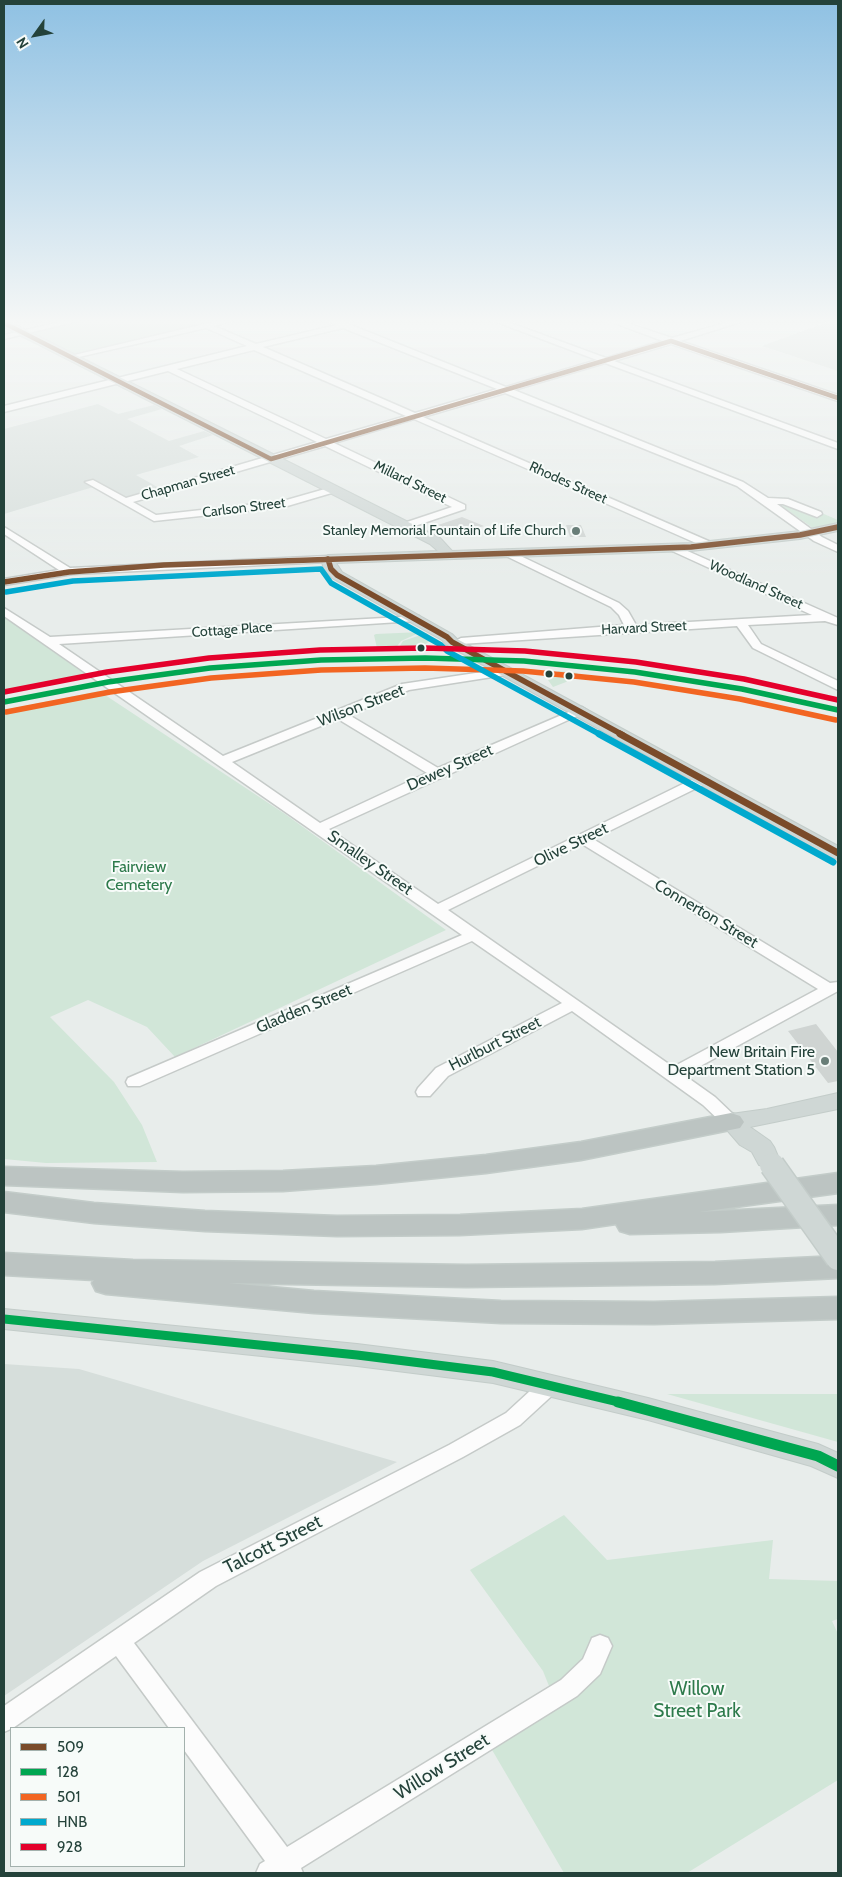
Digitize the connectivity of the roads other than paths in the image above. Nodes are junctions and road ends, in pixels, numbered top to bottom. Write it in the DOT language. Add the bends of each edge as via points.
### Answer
graph roads {
  1 [pos="172,409"];
  2 [pos="256,409"];
  3 [pos="398,409"];
  4 [pos="441,409"];
  5 [pos="552,409"];
  6 [pos="736,409"];
  7 [pos="415,416"];
  8 [pos="327,442"];
  9 [pos="838,446"];
  10 [pos="271,458"];
  11 [pos="90,482"];
  12 [pos="332,490"];
  13 [pos="126,502"];
  14 [pos="768,502"];
  15 [pos="817,514"];
  16 [pos="405,526"];
  17 [pos="838,526"];
  18 [pos="4,530"];
  19 [pos="811,533"];
  20 [pos="710,545"];
  21 [pos="674,548"];
  22 [pos="838,549"];
  23 [pos="508,553"];
  24 [pos="446,556"];
  25 [pos="328,559"];
  26 [pos="69,572"];
  27 [pos="4,582"];
  28 [pos="4,611"];
  29 [pos="416,618"];
  30 [pos="833,620"];
  31 [pos="741,623"];
  32 [pos="632,629"];
  33 [pos="454,639"];
  34 [pos="48,641"];
  35 [pos="505,671"];
  36 [pos="529,682"];
  37 [pos="838,686"];
  38 [pos="582,711"];
  39 [pos="339,714"];
  40 [pos="223,761"];
  41 [pos="437,773"];
  42 [pos="704,779"];
  43 [pos="319,828"];
  44 [pos="583,839"];
  45 [pos="838,853"];
  46 [pos="437,910"];
  47 [pos="474,935"];
  48 [pos="834,987"];
  49 [pos="573,1004"];
  50 [pos="673,1074"];
  51 [pos="134,1082"];
  52 [pos="424,1092"];
  53 [pos="838,1101"];
  54 [pos="740,1130"];
  55 [pos="4,1176"];
  56 [pos="838,1183"];
  57 [pos="4,1202"];
  58 [pos="838,1215"];
  59 [pos="550,1222"];
  60 [pos="838,1258"];
  61 [pos="5,1264"];
  62 [pos="838,1267"];
  63 [pos="838,1308"];
  64 [pos="4,1319"];
  65 [pos="550,1385"];
  66 [pos="832,1460"];
  67 [pos="119,1641"];
  68 [pos="600,1646"];
  69 [pos="4,1720"];
  70 [pos="182,1727"];
  71 [pos="185,1732"];
  72 [pos="280,1870"];
  1 -- 10 [label="main road"];
  2 -- 8 [label="street, Millard Street"];
  3 -- 7 [label="street, Rhodes Street"];
  4 -- 7 [label="street, Chapman Street"];
  5 -- 14 [label="street" via="740,484"];
  6 -- 9 [label="street"];
  7 -- 8 [label="street, Chapman Street"];
  7 -- 20 [label="street, Rhodes Street"];
  8 -- 10 [label="street, Chapman Street"];
  8 -- 16 [label="street, Millard Street" via="461,507"];
  10 -- 12 [label="main road"];
  10 -- 13 [label="street, Chapman Street"];
  11 -- 13 [label="street"];
  12 -- 13 [label="street, Carlson Street" via="284,504 154,518"];
  12 -- 16 [label="main road"];
  14 -- 15 [label="street" via="784,501"];
  14 -- 19 [label="street"];
  16 -- 24 [label="main road" via="440,544"];
  17 -- 19 [label="main road"];
  18 -- 26 [label="street"];
  19 -- 20 [label="main road"];
  19 -- 22 [label="street"];
  20 -- 21 [label="main road"];
  21 -- 23 [label="main road"];
  21 -- 30 [label="street, Woodland Street"];
  23 -- 24 [label="main road"];
  23 -- 32 [label="street" via="616,605"];
  24 -- 25 [label="main road"];
  25 -- 26 [label="street"];
  25 -- 29 [label="main road" via="337,575"];
  26 -- 27 [label="street"];
  28 -- 34 [label="street, Smalley Street"];
  29 -- 33 [label="main road"];
  29 -- 34 [label="street, Cottage Place"];
  30 -- 31 [label="street, Harvard Street"];
  31 -- 32 [label="street, Harvard Street"];
  31 -- 37 [label="street" via="757,646"];
  32 -- 33 [label="street, Harvard Street"];
  33 -- 35 [label="main road" via="451,641"];
  33 -- 36 [label="main road"];
  34 -- 40 [label="street, Smalley Street"];
  35 -- 36 [label="main road"];
  35 -- 39 [label="street, Wilson Street" via="406,687"];
  36 -- 38 [label="main road"];
  38 -- 41 [label="street, Dewey Street"];
  38 -- 42 [label="main road"];
  39 -- 40 [label="street, Wilson Street"];
  39 -- 41 [label="street"];
  40 -- 43 [label="street, Smalley Street"];
  41 -- 43 [label="street, Dewey Street"];
  42 -- 44 [label="street, Olive Street"];
  42 -- 45 [label="main road"];
  43 -- 46 [label="street, Smalley Street"];
  44 -- 46 [label="street, Olive Street"];
  44 -- 48 [label="street, Connerton Street"];
  46 -- 47 [label="street, Smalley Street"];
  47 -- 49 [label="street, Smalley Street"];
  47 -- 51 [label="street, Gladden Street"];
  48 -- 50 [label="street"];
  49 -- 50 [label="street, Smalley Street"];
  49 -- 52 [label="street, Hurlburt Street" via="442,1072"];
  50 -- 54 [label="street, Smalley Street"];
  53 -- 54 [label="main road" via="767,1117"];
  54 -- 55 [label="highway" via="486,1164 283,1181 183,1182"];
  54 -- 60 [label="main road, bridge" via="753,1150 769,1162"];
  56 -- 59 [label="highway"];
  57 -- 59 [label="highway" via="132,1216 302,1225"];
  58 -- 59 [label="highway" via="676,1224"];
  61 -- 62 [label="highway" via="142,1271 466,1276 715,1273"];
  61 -- 63 [label="highway" via="122,1286 426,1308 594,1313"];
  64 -- 65 [label="main road" via="419,1362 493,1372"];
  65 -- 66 [label="main road"];
  65 -- 67 [label="street, Talcott Street" via="513,1419 208,1579"];
  67 -- 69 [label="street, Talcott Street"];
  67 -- 70 [label="street"];
  68 -- 72 [label="street, Willow Street" via="592,1666 569,1688"];
  71 -- 72 [label="street"];
}
